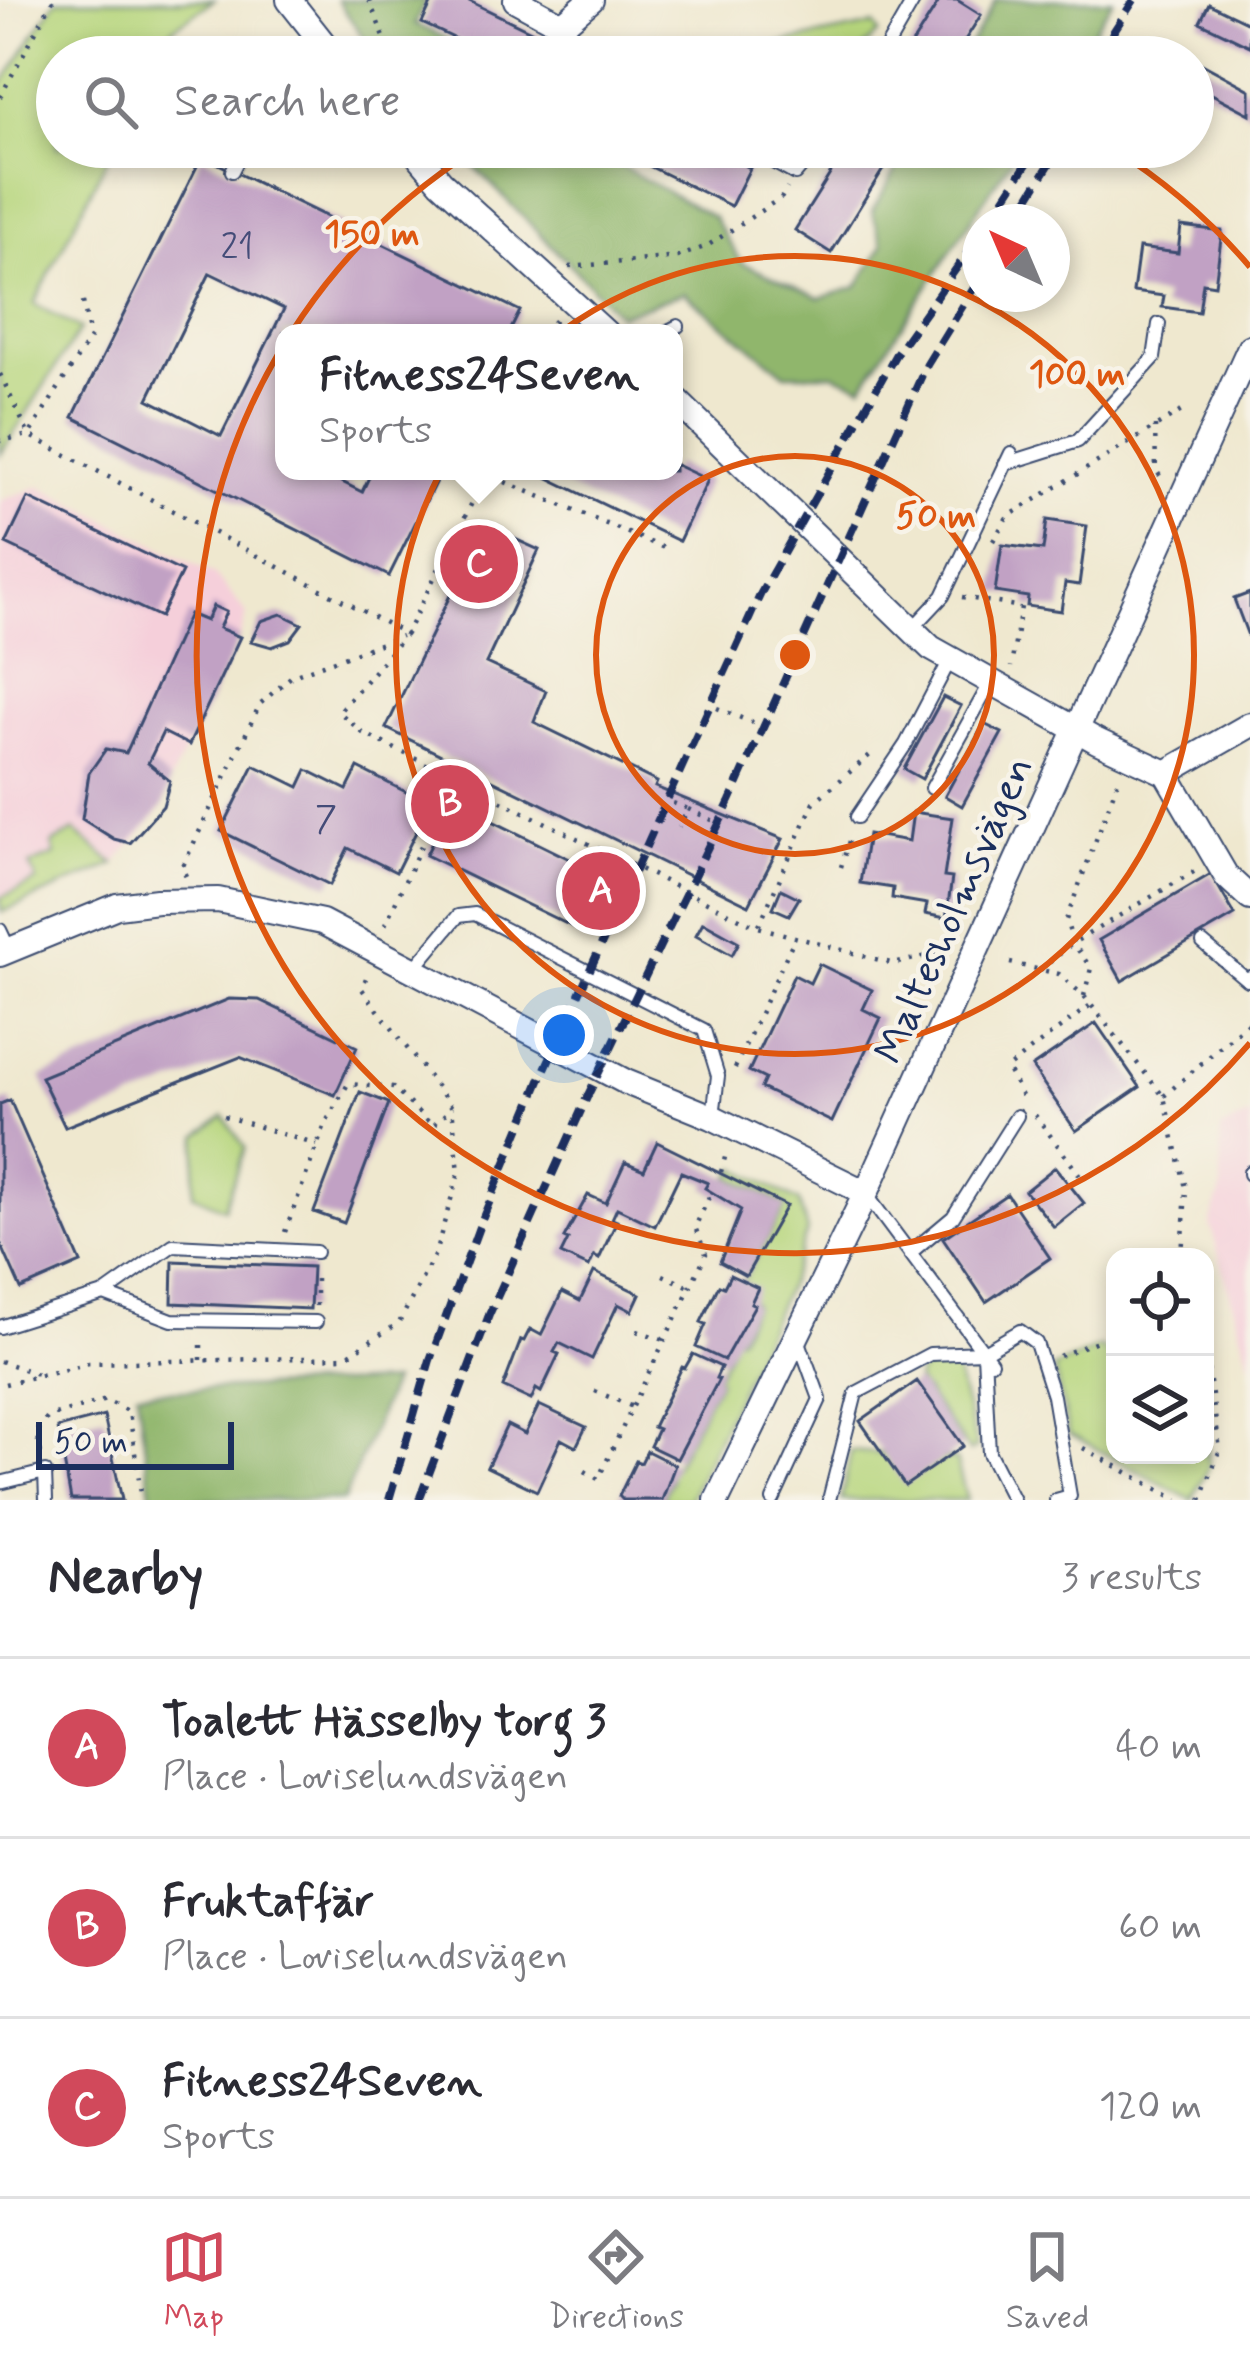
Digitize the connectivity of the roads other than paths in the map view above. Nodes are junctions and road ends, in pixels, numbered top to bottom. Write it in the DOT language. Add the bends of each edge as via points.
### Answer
graph roads {
  1 [pos="289,0"];
  2 [pos="516,0"];
  3 [pos="591,0"];
  4 [pos="914,0"];
  5 [pos="562,25"];
  6 [pos="304,36"];
  7 [pos="569,36"];
  8 [pos="893,36"];
  9 [pos="234,168"];
  10 [pos="429,168"];
  11 [pos="232,171"];
  12 [pos="597,324"];
  13 [pos="1159,324"];
  14 [pos="1250,347"];
  15 [pos="683,407"];
  16 [pos="912,629"];
  17 [pos="951,659"];
  18 [pos="999,686"];
  19 [pos="1250,725"];
  20 [pos="1076,730"];
  21 [pos="1166,773"];
  22 [pos="932,788"];
  23 [pos="857,818"];
  24 [pos="1250,898"];
  25 [pos="1203,943"];
  26 [pos="3,944"];
  27 [pos="414,969"];
  28 [pos="1250,977"];
  29 [pos="712,1117"];
  30 [pos="1017,1117"];
  31 [pos="866,1193"];
  32 [pos="316,1252"];
  33 [pos="910,1253"];
  34 [pos="104,1294"];
  35 [pos="316,1322"];
  36 [pos="0,1327"];
  37 [pos="795,1332"];
  38 [pos="988,1357"];
  39 [pos="0,1483"];
  40 [pos="46,1500"];
  41 [pos="716,1500"];
  42 [pos="772,1500"];
  43 [pos="829,1500"];
  44 [pos="1013,1500"];
  45 [pos="1056,1500"];
  1 -- 6 [label="street"];
  2 -- 5 [label="street"];
  3 -- 5 [label="street"];
  4 -- 8 [label="lane"];
  5 -- 7 [label="lane"];
  9 -- 11 [label="lane"];
  10 -- 12 [label="street"];
  13 -- 16 [label="lane" via="1154,358 1078,441 1008,459 943,596"];
  14 -- 20 [label="street, Maltesholmsvägen"];
  15 -- 16 [label="street"];
  16 -- 17 [label="street"];
  17 -- 18 [label="street"];
  17 -- 23 [label="lane"];
  18 -- 20 [label="street"];
  18 -- 22 [label="lane"];
  19 -- 21 [label="street"];
  20 -- 21 [label="street"];
  20 -- 31 [label="street, Maltesholmsvägen"];
  21 -- 24 [label="street" via="1226,876"];
  25 -- 28 [label="lane"];
  26 -- 27 [label="street" via="117,906 218,900 322,922"];
  27 -- 29 [label="street" via="626,1082"];
  27 -- 29 [label="lane" via="458,916 475,914 704,1030 718,1076"];
  29 -- 31 [label="street"];
  30 -- 33 [label="lane" via="953,1216"];
  31 -- 33 [label="lane"];
  31 -- 37 [label="street, Maltesholmsvägen"];
  32 -- 34 [label="lane" via="173,1245"];
  33 -- 38 [label="lane"];
  34 -- 35 [label="lane" via="172,1320"];
  34 -- 36 [label="lane"];
  37 -- 41 [label="street, Maltesholmsvägen"];
  37 -- 42 [label="lane" via="820,1400"];
  38 -- 43 [label="lane" via="930,1354 856,1394"];
  38 -- 44 [label="lane" via="989,1453"];
  38 -- 45 [label="lane" via="1019,1331 1036,1342 1070,1496"];
  39 -- 40 [label="lane" via="45,1472"];
}
